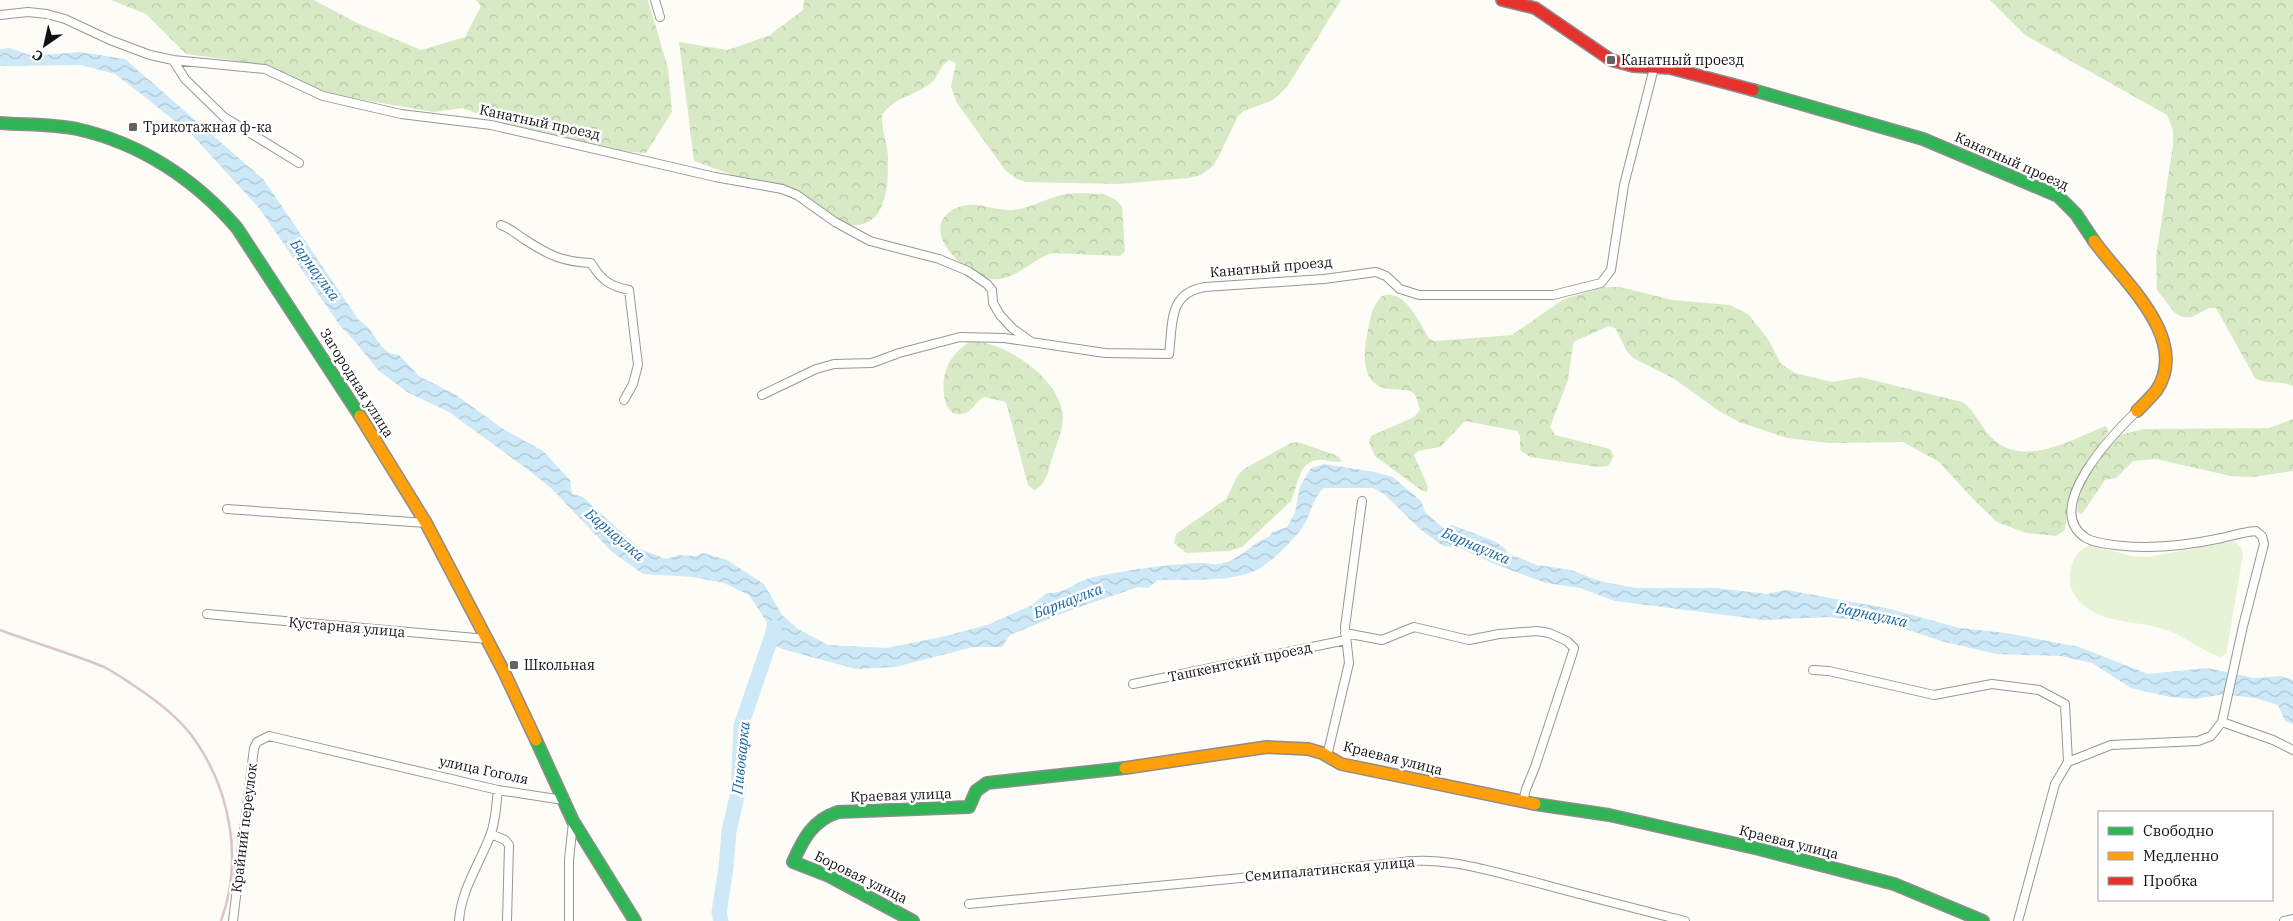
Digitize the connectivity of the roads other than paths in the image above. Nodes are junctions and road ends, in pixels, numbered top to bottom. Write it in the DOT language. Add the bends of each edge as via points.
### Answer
graph roads {
  1 [pos="655,0"];
  2 [pos="1502,0"];
  3 [pos="0,15"];
  4 [pos="660,17"];
  5 [pos="173,60"];
  6 [pos="1654,68"];
  7 [pos="0,123"];
  8 [pos="299,163"];
  9 [pos="501,224"];
  10 [pos="1032,342"];
  11 [pos="762,395"];
  12 [pos="624,400"];
  13 [pos="2137,411"];
  14 [pos="1362,501"];
  15 [pos="227,508"];
  16 [pos="426,523"];
  17 [pos="207,614"];
  18 [pos="1346,637"];
  19 [pos="487,639"];
  20 [pos="1813,670"];
  21 [pos="1133,684"];
  22 [pos="2222,722"];
  23 [pos="262,738"];
  24 [pos="2293,750"];
  25 [pos="1327,756"];
  26 [pos="2068,762"];
  27 [pos="498,790"];
  28 [pos="563,800"];
  29 [pos="1523,802"];
  30 [pos="573,820"];
  31 [pos="491,834"];
  32 [pos="793,862"];
  33 [pos="969,904"];
  34 [pos="2293,918"];
  35 [pos="233,921"];
  36 [pos="459,921"];
  37 [pos="507,921"];
  38 [pos="569,921"];
  39 [pos="635,921"];
  40 [pos="913,921"];
  41 [pos="1685,921"];
  42 [pos="1983,921"];
  43 [pos="2018,921"];
  44 [pos="2284,921"];
  1 -- 4 [label="street"];
  2 -- 6 [label="street" via="1535,8 1611,60"];
  3 -- 5 [label="street, Канатный проезд" via="47,14 150,55"];
  5 -- 8 [label="street" via="185,79 224,118"];
  5 -- 10 [label="street, Канатный проезд" via="265,69 323,96 401,114 491,125 782,190 870,241 939,259 968,271 992,290 993,303 1000,316"];
  6 -- 10 [label="street, Канатный проезд" via="1624,185 1611,270 1601,284 1554,295 1419,295 1400,289 1386,276 1376,272 1205,287 1180,298 1170,354 1105,353"];
  6 -- 13 [label="street, Канатный проезд" via="1670,68 1751,89 1923,138 2058,196 2076,212 2087,232 2137,294 2160,330 2165,345 2164,376 2156,391"];
  7 -- 16 [label="street, Загородная улица" via="75,129 116,140 166,165 217,205 237,228 283,296"];
  9 -- 12 [label="street" via="534,246 568,262 591,263 598,275 614,287 630,290 638,365"];
  10 -- 11 [label="street, Канатный проезд" via="960,337 872,363 834,364 816,369"];
  13 -- 22 [label="street, Канатный проезд" via="2109,438 2085,473 2073,504 2073,517 2077,529 2086,538 2146,547 2256,531 2262,536 2264,544"];
  14 -- 18 [label="street"];
  15 -- 16 [label="street"];
  16 -- 19 [label="street, Загородная улица"];
  17 -- 19 [label="street, Кустарная улица"];
  18 -- 21 [label="street, Ташкентский проезд"];
  18 -- 25 [label="street" via="1348,663"];
  18 -- 29 [label="street, Ташкентский проезд" via="1382,640 1414,627 1469,640 1537,631 1567,641 1574,650"];
  19 -- 28 [label="street, Загородная улица"];
  20 -- 26 [label="street" via="1829,670 1934,694 1992,684 2038,690 2065,704"];
  22 -- 24 [label="street"];
  22 -- 26 [label="street" via="2211,736 2198,741 2111,744"];
  23 -- 27 [label="street, улица Гоголя" via="277,736"];
  23 -- 35 [label="street, Крайний переулок" via="254,748"];
  25 -- 29 [label="street, Краевая улица" via="1341,764"];
  25 -- 32 [label="street, Краевая улица" via="1300,747 1267,747 1160,764 987,783 976,791 969,807 838,812 821,819 809,830"];
  26 -- 43 [label="street" via="2055,784"];
  27 -- 28 [label="street, улица Гоголя"];
  27 -- 31 [label="street"];
  28 -- 30 [label="street"];
  29 -- 42 [label="street, Краевая улица" via="1609,815 1769,852 1910,889"];
  30 -- 38 [label="street"];
  30 -- 39 [label="street"];
  31 -- 36 [label="street" via="466,888"];
  31 -- 37 [label="street" via="505,840 508,845"];
  32 -- 40 [label="street, Боровая улица" via="829,876"];
  33 -- 41 [label="street, Семипалатинская улица" via="1435,860"];
  34 -- 44 [label="street"];
}
